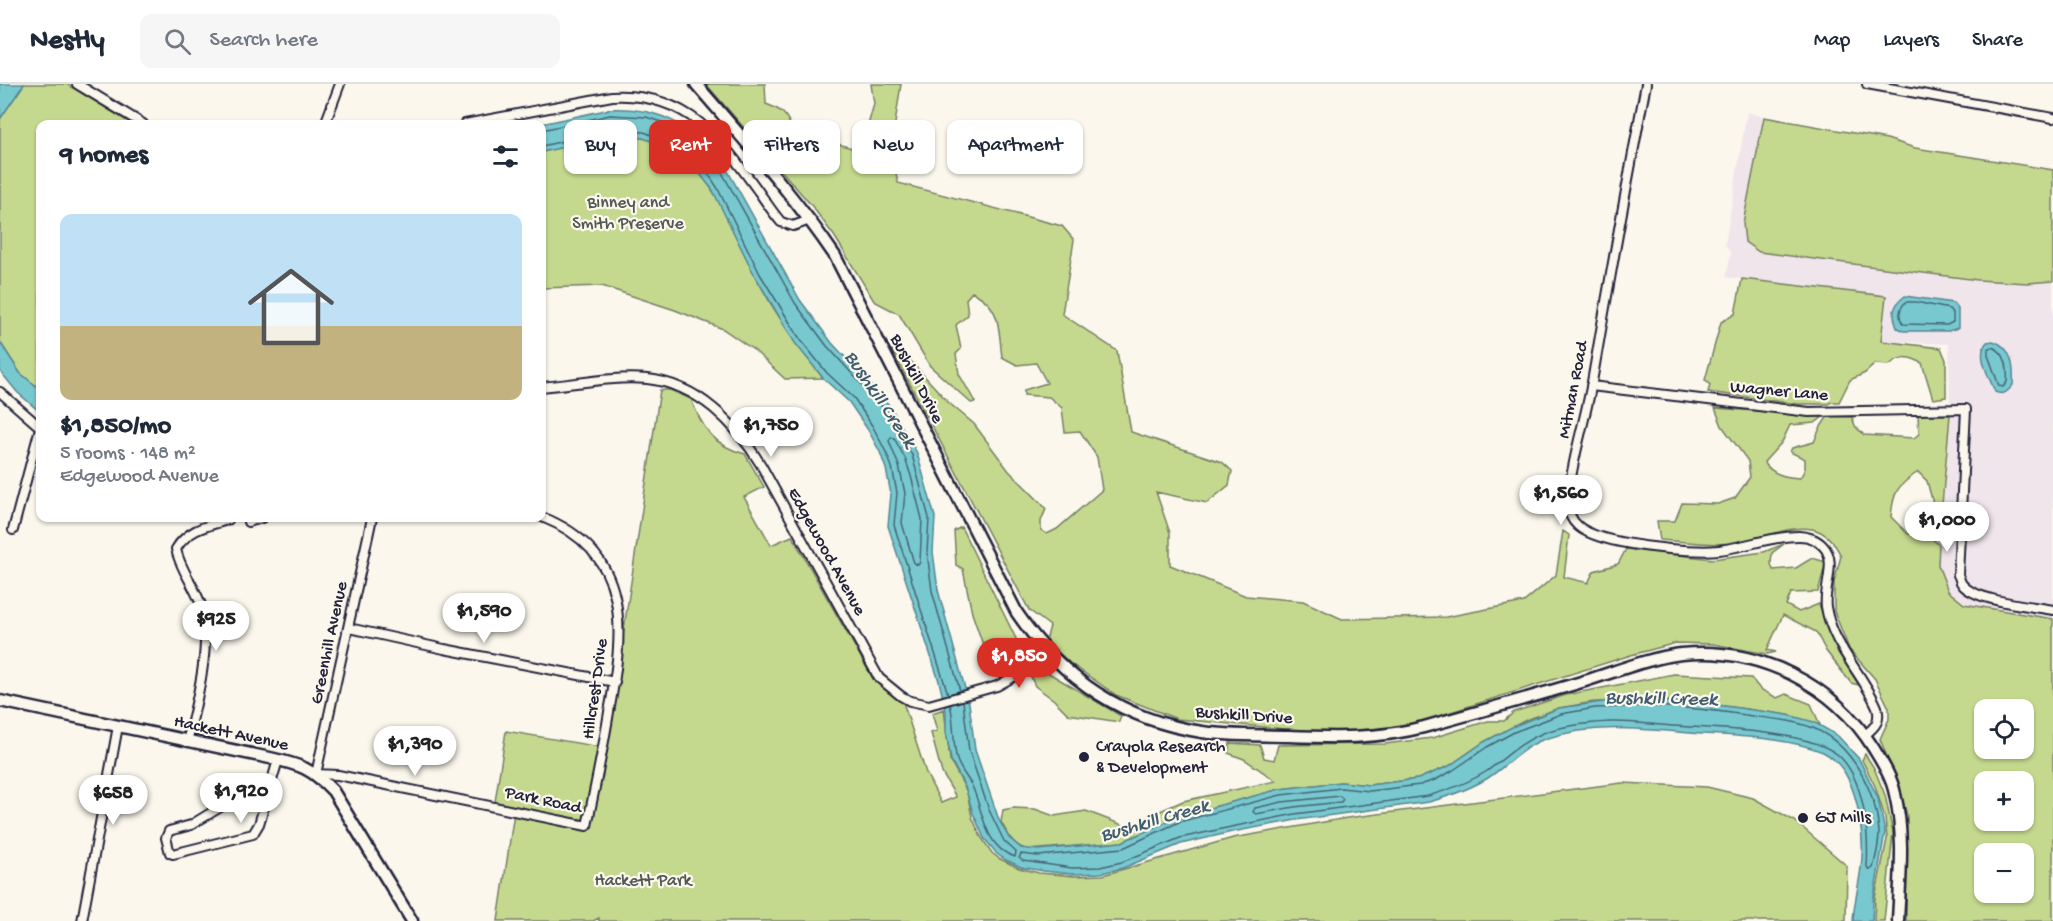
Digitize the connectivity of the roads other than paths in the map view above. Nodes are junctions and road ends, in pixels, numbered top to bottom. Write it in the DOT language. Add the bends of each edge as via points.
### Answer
graph roads {
  1 [pos="77,84"];
  2 [pos="340,84"];
  3 [pos="696,84"];
  4 [pos="1646,84"];
  5 [pos="1867,84"];
  6 [pos="2053,118"];
  7 [pos="137,120"];
  8 [pos="326,120"];
  9 [pos="486,120"];
  10 [pos="810,220"];
  11 [pos="1591,386"];
  12 [pos="546,387"];
  13 [pos="0,392"];
  14 [pos="36,424"];
  15 [pos="36,442"];
  16 [pos="546,518"];
  17 [pos="221,522"];
  18 [pos="371,522"];
  19 [pos="13,530"];
  20 [pos="2053,610"];
  21 [pos="349,628"];
  22 [pos="1049,655"];
  23 [pos="615,682"];
  24 [pos="0,701"];
  25 [pos="118,726"];
  26 [pos="1865,735"];
  27 [pos="187,741"];
  28 [pos="278,760"];
  29 [pos="316,774"];
  30 [pos="271,783"];
  31 [pos="587,825"];
  32 [pos="82,921"];
  33 [pos="412,921"];
  34 [pos="1898,921"];
  1 -- 7 [label="street"];
  2 -- 8 [label="street"];
  3 -- 10 [label="main road, Bushkill Drive"];
  4 -- 11 [label="street, Mitman Road"];
  5 -- 6 [label="street"];
  9 -- 10 [label="street" via="612,96 658,101 685,112 716,135 781,222 793,226"];
  10 -- 22 [label="main road, Bushkill Drive" via="850,284 1009,600"];
  11 -- 20 [label="street, Wagner Lane" via="1809,412 1966,408 1958,575 1962,585 1989,598"];
  11 -- 26 [label="street, Mitman Road" via="1568,498 1572,519 1587,533 1610,540 1671,549 1716,550 1800,536 1824,546 1830,564 1825,596 1829,619 1879,714 1876,725"];
  12 -- 22 [label="street, Edgewood Avenue" via="652,380 681,388 718,412 749,445 879,678 910,701 929,705 988,689"];
  13 -- 14 [label="street"];
  15 -- 19 [label="street"];
  16 -- 23 [label="street, Hillcrest Drive" via="579,537 602,562 611,583 618,608"];
  17 -- 27 [label="street" via="188,534 176,549 197,594 205,625 200,685"];
  18 -- 21 [label="street, Greenhill Avenue"];
  21 -- 23 [label="street"];
  21 -- 29 [label="street, Greenhill Avenue"];
  22 -- 26 [label="main road, Bushkill Drive" via="1100,695 1128,711 1164,724 1218,734 1359,738 1424,728 1665,657 1728,654 1762,661 1798,677 1827,697"];
  23 -- 31 [label="street, Hillcrest Drive"];
  24 -- 25 [label="main road, Hackett Avenue"];
  25 -- 27 [label="main road, Hackett Avenue"];
  25 -- 32 [label="street"];
  26 -- 34 [label="main road, Bushkill Drive" via="1889,776 1898,808 1902,851"];
  27 -- 28 [label="main road, Hackett Avenue"];
  28 -- 29 [label="main road, Hackett Avenue"];
  28 -- 30 [label="street"];
  29 -- 31 [label="street, Park Road" via="338,775"];
  29 -- 33 [label="main road, Hackett Avenue" via="333,791"];
  30 -- 30 [label="street" via="253,834 170,853 166,838 170,831 191,825 242,793"];
}
